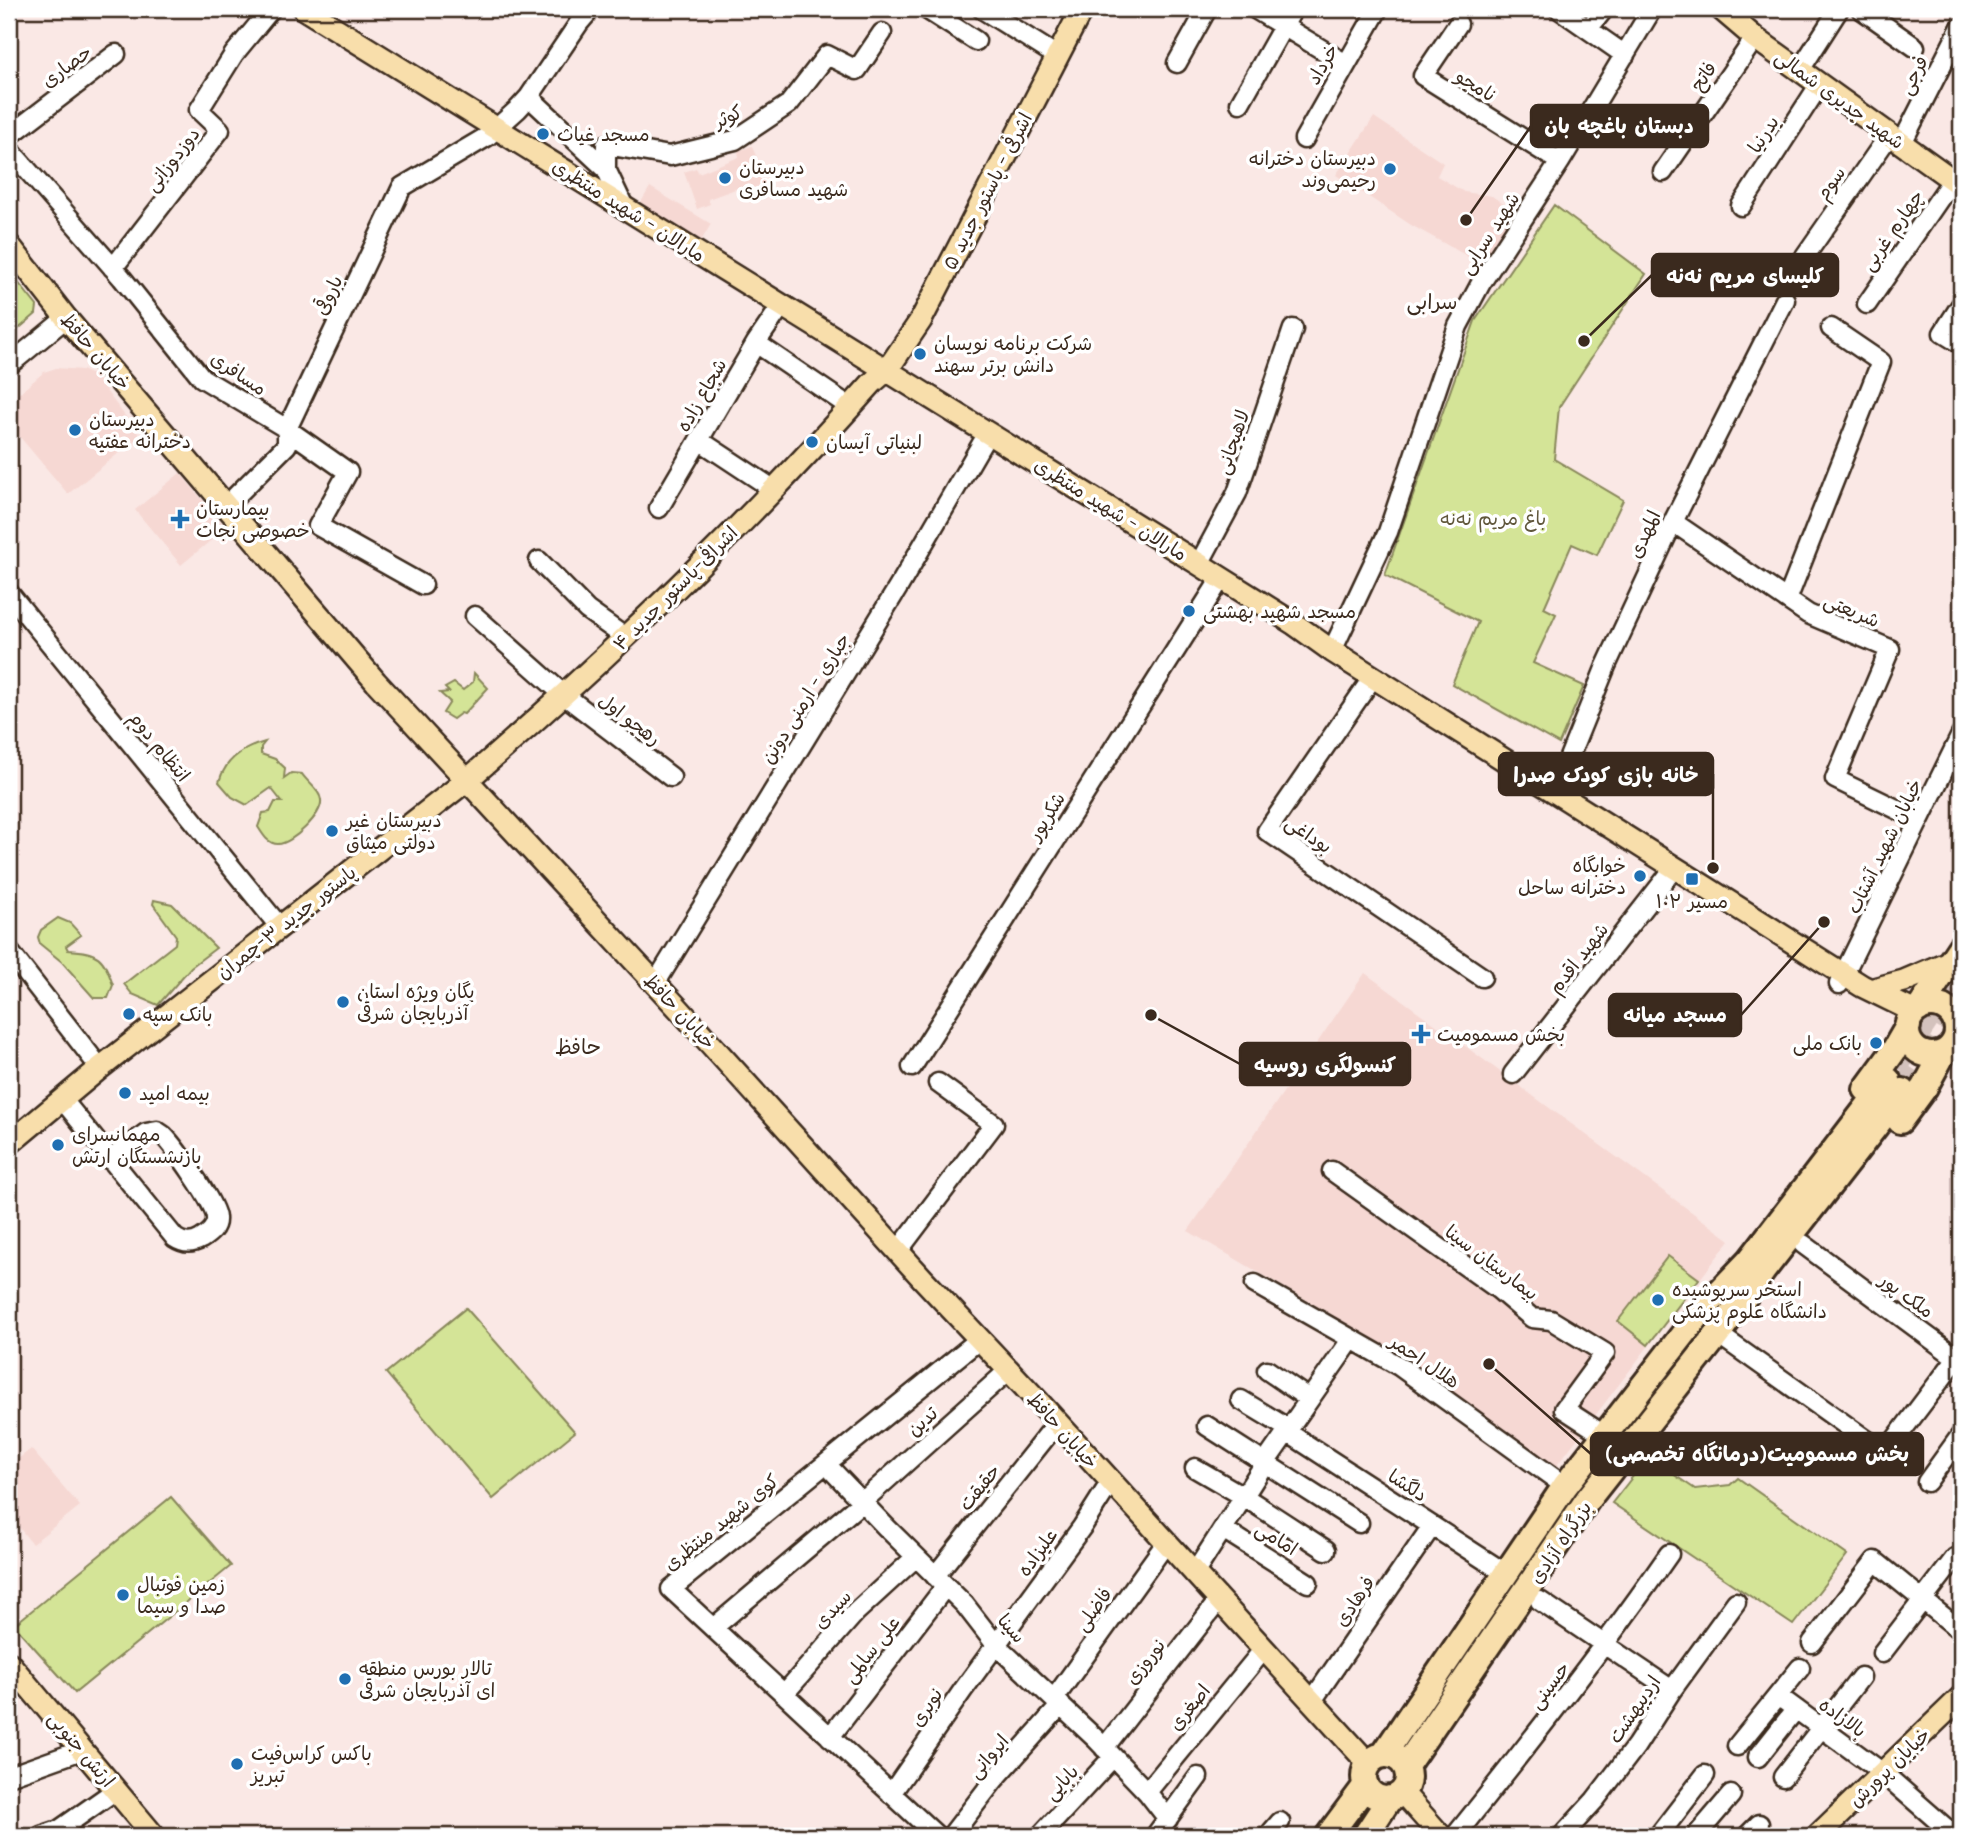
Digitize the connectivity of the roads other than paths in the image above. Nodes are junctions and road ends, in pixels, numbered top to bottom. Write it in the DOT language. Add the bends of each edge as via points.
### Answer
graph roads {
  1 [pos="271,9"];
  2 [pos="304,9"];
  3 [pos="591,9"];
  4 [pos="926,9"];
  5 [pos="982,9"];
  6 [pos="1068,9"];
  7 [pos="1082,9"];
  8 [pos="1207,9"];
  9 [pos="1255,9"];
  10 [pos="1293,9"];
  11 [pos="1378,9"];
  12 [pos="1559,9"];
  13 [pos="1604,9"];
  14 [pos="1652,9"];
  15 [pos="1721,9"];
  16 [pos="1839,9"];
  17 [pos="1861,9"];
  18 [pos="1458,24"];
  19 [pos="1283,26"];
  20 [pos="1961,27"];
  21 [pos="1588,29"];
  22 [pos="882,33"];
  23 [pos="1755,38"];
  24 [pos="976,41"];
  25 [pos="1915,47"];
  26 [pos="1053,53"];
  27 [pos="116,54"];
  28 [pos="1625,55"];
  29 [pos="1177,63"];
  30 [pos="1346,64"];
  31 [pos="1800,70"];
  32 [pos="1820,84"];
  33 [pos="529,97"];
  34 [pos="1240,103"];
  35 [pos="496,128"];
  36 [pos="9,136"];
  37 [pos="1304,139"];
  38 [pos="1896,139"];
  39 [pos="9,149"];
  40 [pos="1560,162"];
  41 [pos="606,169"];
  42 [pos="1663,172"];
  43 [pos="1957,183"];
  44 [pos="1741,206"];
  45 [pos="624,207"];
  46 [pos="9,245"];
  47 [pos="1805,256"];
  48 [pos="113,268"];
  49 [pos="1785,300"];
  50 [pos="1867,304"];
  51 [pos="782,305"];
  52 [pos="1961,305"];
  53 [pos="66,318"];
  54 [pos="1830,328"];
  55 [pos="1293,329"];
  56 [pos="757,343"];
  57 [pos="1961,344"];
  58 [pos="9,365"];
  59 [pos="880,373"];
  60 [pos="850,407"];
  61 [pos="287,429"];
  62 [pos="988,433"];
  63 [pos="699,440"];
  64 [pos="773,489"];
  65 [pos="226,506"];
  66 [pos="659,508"];
  67 [pos="1673,522"];
  68 [pos="539,561"];
  69 [pos="1199,564"];
  70 [pos="423,585"];
  71 [pos="1215,588"];
  72 [pos="9,593"];
  73 [pos="1787,600"];
  74 [pos="475,617"];
  75 [pos="626,638"];
  76 [pos="1332,651"];
  77 [pos="1373,677"];
  78 [pos="564,695"];
  79 [pos="1961,735"];
  80 [pos="671,777"];
  81 [pos="466,781"];
  82 [pos="1555,792"];
  83 [pos="1919,820"];
  84 [pos="1675,867"];
  85 [pos="279,926"];
  86 [pos="9,951"];
  87 [pos="1958,960"];
  88 [pos="1482,977"];
  89 [pos="1842,979"];
  90 [pos="1937,982"];
  91 [pos="655,984"];
  92 [pos="1870,990"];
  93 [pos="1961,1008"];
  94 [pos="1914,1016"];
  95 [pos="1955,1042"];
  96 [pos="1893,1052"];
  97 [pos="912,1067"];
  98 [pos="100,1068"];
  99 [pos="1513,1074"];
  100 [pos="1931,1075"];
  101 [pos="938,1083"];
  102 [pos="62,1100"];
  103 [pos="9,1144"];
  104 [pos="110,1160"];
  105 [pos="1332,1171"];
  106 [pos="1803,1244"];
  107 [pos="898,1251"];
  108 [pos="1255,1284"];
  109 [pos="1703,1309"];
  110 [pos="1718,1334"];
  111 [pos="981,1339"];
  112 [pos="1351,1340"];
  113 [pos="1009,1370"];
  114 [pos="1266,1370"];
  115 [pos="1241,1399"];
  116 [pos="1309,1399"];
  117 [pos="1057,1423"];
  118 [pos="1207,1426"];
  119 [pos="1288,1431"];
  120 [pos="1604,1435"];
  121 [pos="1961,1437"];
  122 [pos="1265,1463"];
  123 [pos="826,1464"];
  124 [pos="1195,1468"];
  125 [pos="1927,1482"];
  126 [pos="1110,1483"];
  127 [pos="1565,1486"];
  128 [pos="1243,1496"];
  129 [pos="862,1502"];
  130 [pos="1359,1523"];
  131 [pos="1432,1526"];
  132 [pos="1223,1529"];
  133 [pos="1166,1543"];
  134 [pos="1326,1550"];
  135 [pos="1669,1554"];
  136 [pos="916,1557"];
  137 [pos="1955,1558"];
  138 [pos="1506,1573"];
  139 [pos="1194,1574"];
  140 [pos="940,1582"];
  141 [pos="1308,1583"];
  142 [pos="1219,1600"];
  143 [pos="1923,1600"];
  144 [pos="1540,1601"];
  145 [pos="1736,1602"];
  146 [pos="713,1628"];
  147 [pos="1961,1631"];
  148 [pos="1812,1643"];
  149 [pos="996,1645"];
  150 [pos="1605,1645"];
  151 [pos="1264,1649"];
  152 [pos="1882,1653"];
  153 [pos="9,1663"];
  154 [pos="1800,1668"];
  155 [pos="1861,1677"];
  156 [pos="1672,1690"];
  157 [pos="784,1694"];
  158 [pos="1778,1696"];
  159 [pos="1961,1697"];
  160 [pos="1312,1701"];
  161 [pos="1058,1702"];
  162 [pos="1796,1709"];
  163 [pos="1822,1728"];
  164 [pos="830,1737"];
  165 [pos="1737,1745"];
  166 [pos="82,1750"];
  167 [pos="1109,1752"];
  168 [pos="1758,1757"];
  169 [pos="1406,1766"];
  170 [pos="1373,1768"];
  171 [pos="1883,1773"];
  172 [pos="9,1776"];
  173 [pos="1705,1776"];
  174 [pos="1198,1777"];
  175 [pos="1783,1777"];
  176 [pos="116,1790"];
  177 [pos="1147,1792"];
  178 [pos="891,1794"];
  179 [pos="1396,1795"];
  180 [pos="1731,1795"];
  181 [pos="1168,1819"];
  182 [pos="1280,1822"];
  183 [pos="1431,1832"];
  184 [pos="1955,1834"];
  185 [pos="41,1836"];
  186 [pos="154,1836"];
  187 [pos="937,1836"];
  188 [pos="951,1836"];
  189 [pos="1040,1836"];
  190 [pos="1155,1836"];
  191 [pos="1268,1836"];
  192 [pos="1328,1836"];
  193 [pos="1365,1836"];
  194 [pos="1455,1836"];
  195 [pos="1562,1836"];
  196 [pos="1658,1836"];
  197 [pos="1696,1836"];
  198 [pos="1817,1836"];
  1 -- 48 [label="street, دوزدوزانی" via="234,54 199,110 220,130"];
  2 -- 35 [label="main road, مارالان - شهید منتظری"];
  3 -- 33 [label="street, باروقی"];
  4 -- 24 [label="street"];
  5 -- 26 [label="street"];
  6 -- 26 [label="main road, اشرفی - پاستور جدید ۵"];
  7 -- 26 [label="main road, اشرفی - پاستور جدید ۵"];
  8 -- 29 [label="street"];
  9 -- 19 [label="street"];
  10 -- 19 [label="street"];
  11 -- 30 [label="street, خرداد"];
  12 -- 21 [label="street"];
  13 -- 21 [label="street"];
  14 -- 28 [label="street, شهید سرابی"];
  15 -- 23 [label="main road, شهید جدیری شمالی"];
  16 -- 31 [label="street"];
  17 -- 25 [label="street"];
  18 -- 40 [label="street, نامجو" via="1423,76"];
  19 -- 30 [label="street"];
  19 -- 34 [label="street"];
  20 -- 38 [label="street, فرجی"];
  21 -- 28 [label="street"];
  22 -- 41 [label="street, کوثر" via="857,70 827,55 789,104 736,140 670,156 606,145"];
  23 -- 31 [label="main road, شهید جدیری شمالی"];
  23 -- 42 [label="street, فاتح"];
  26 -- 59 [label="main road, اشرفی - پاستور جدید ۵" via="921,320"];
  27 -- 36 [label="street, حصاری"];
  28 -- 40 [label="street, شهید سرابی"];
  30 -- 37 [label="street, خرداد"];
  31 -- 32 [label="main road, شهید جدیری شمالی"];
  32 -- 38 [label="main road, شهید جدیری شمالی"];
  32 -- 44 [label="street, بدرنیا"];
  33 -- 35 [label="street, باروقی"];
  33 -- 41 [label="street"];
  35 -- 45 [label="main road, مارالان - شهید منتظری"];
  35 -- 61 [label="street, باروقی" via="402,187"];
  38 -- 43 [label="main road, شهید جدیری شمالی"];
  38 -- 47 [label="street, سوم"];
  39 -- 48 [label="street, مسافری"];
  40 -- 76 [label="street, شهید سرابی" via="1458,326 1388,532"];
  41 -- 45 [label="street"];
  43 -- 50 [label="street, چهارم غربی"];
  45 -- 51 [label="main road, مارالان - شهید منتظری"];
  46 -- 53 [label="main road, خیابان حافظ"];
  48 -- 61 [label="street, مسافری" via="202,378"];
  49 -- 67 [label="street, المهدی"];
  51 -- 56 [label="street, شجاع زاده"];
  51 -- 59 [label="main road, مارالان - شهید منتظری"];
  52 -- 57 [label="street" via="1943,333"];
  53 -- 58 [label="street"];
  53 -- 65 [label="main road, خیابان حافظ"];
  54 -- 73 [label="street" via="1881,362"];
  55 -- 69 [label="street, لاهیجانی" via="1237,493"];
  56 -- 60 [label="street"];
  56 -- 63 [label="street, شجاع زاده"];
  59 -- 60 [label="main road, اشرافی-پاستور جدید ۴"];
  59 -- 62 [label="main road, مارالان - شهید منتظری"];
  60 -- 64 [label="main road, اشرافی-پاستور جدید ۴"];
  61 -- 65 [label="street, باروقی" via="287,445"];
  61 -- 70 [label="street, مسافری" via="348,472 318,526"];
  62 -- 69 [label="main road, مارالان - شهید منتظری"];
  62 -- 91 [label="street, جباری - ارمنی دونن"];
  63 -- 64 [label="street"];
  63 -- 66 [label="street, شجاع زاده"];
  64 -- 75 [label="main road, اشرافی-پاستور جدید ۴"];
  65 -- 81 [label="main road, خیابان حافظ"];
  67 -- 73 [label="street, شریعتی"];
  67 -- 82 [label="street, المهدی" via="1606,666"];
  68 -- 75 [label="street" via="587,610"];
  69 -- 76 [label="main road, مارالان - شهید منتظری"];
  71 -- 97 [label="street, شکرپور"];
  72 -- 85 [label="street, انتظام دوم"];
  73 -- 83 [label="street, شریعتی" via="1808,614 1890,649 1835,779"];
  74 -- 78 [label="street, رهجو اول"];
  75 -- 78 [label="main road, اشرافی-پاستور جدید ۴"];
  76 -- 77 [label="main road, مارالان - شهید منتظری"];
  77 -- 82 [label="main road, مارالان - شهید منتظری"];
  77 -- 88 [label="street, بوداغی" via="1267,831"];
  78 -- 80 [label="street, رهجو اول"];
  78 -- 81 [label="main road, اشرافی-پاستور جدید ۴"];
  79 -- 83 [label="street, خیابان شهید آشتاب"];
  81 -- 85 [label="main road, پاستور جدید ۳-چمران"];
  81 -- 91 [label="main road, خیابان حافظ"];
  82 -- 84 [label="main road, مارالان - شهید منتظری"];
  83 -- 89 [label="street, خیابان شهید آشتاب"];
  84 -- 89 [label="main road, مارالان - شهید منتظری"];
  84 -- 99 [label="street, شهید اقدم"];
  85 -- 98 [label="main road, پاستور جدید ۳-چمران"];
  86 -- 98 [label="street"];
  87 -- 90 [label="highway, بزرگراه آزادی"];
  87 -- 92 [label="main road"];
  89 -- 92 [label="main road, مارالان - شهید منتظری"];
  90 -- 93 [label="highway" via="1946,1001"];
  90 -- 94 [label="highway, بزرگراه آزادی"];
  91 -- 107 [label="main road, خیابان حافظ"];
  92 -- 94 [label="main road, مارالان - شهید منتظری"];
  94 -- 95 [label="highway" via="1932,1006 1945,1009 1955,1020"];
  94 -- 95 [label="highway" via="1909,1039 1917,1050 1930,1055"];
  94 -- 96 [label="highway, بزرگراه آزادی"];
  95 -- 100 [label="highway"];
  96 -- 100 [label="highway" via="1917,1056"];
  96 -- 109 [label="highway, بزرگراه آزادی" via="1737,1256"];
  98 -- 102 [label="main road, پاستور جدید ۳-چمران"];
  100 -- 106 [label="highway"];
  101 -- 107 [label="street" via="994,1124"];
  102 -- 103 [label="main road, پاستور جدید ۳-چمران"];
  102 -- 104 [label="street"];
  104 -- 104 [label="street" via="175,1238 195,1242 212,1231 216,1220 213,1205 163,1135 146,1133"];
  105 -- 120 [label="street, بیمارستان سینا" via="1532,1318 1551,1320 1605,1353 1564,1409"];
  106 -- 110 [label="highway" via="1768,1287"];
  106 -- 110 [label="street, ملک پور" via="1957,1358 1885,1453"];
  107 -- 111 [label="main road, خیابان حافظ"];
  108 -- 112 [label="street, هلال احمر"];
  109 -- 110 [label="highway, بزرگراه آزادی" via="1750,1260 1895,1085"];
  109 -- 120 [label="highway, بزرگراه آزادی"];
  110 -- 169 [label="highway, بزرگراه آزادی" via="1588,1499"];
  111 -- 113 [label="main road, خیابان حافظ"];
  111 -- 123 [label="street, کوی شهید منتظری"];
  112 -- 116 [label="street"];
  112 -- 127 [label="street, هلال احمر" via="1399,1366"];
  113 -- 117 [label="main road, خیابان حافظ"];
  113 -- 129 [label="street, تدین"];
  114 -- 116 [label="street"];
  115 -- 119 [label="street, دلگشا"];
  116 -- 119 [label="street"];
  117 -- 126 [label="main road, خیابان حافظ"];
  117 -- 140 [label="street, حقیقت"];
  118 -- 122 [label="street"];
  119 -- 122 [label="street"];
  119 -- 131 [label="street, دلگشا"];
  120 -- 127 [label="highway, بزرگراه آزادی"];
  121 -- 125 [label="street"];
  122 -- 128 [label="street"];
  122 -- 130 [label="street"];
  123 -- 129 [label="street, سینا"];
  123 -- 146 [label="street, کوی شهید منتظری" via="671,1589"];
  124 -- 128 [label="street"];
  126 -- 133 [label="main road, خیابان حافظ"];
  126 -- 149 [label="street, علیزاده"];
  127 -- 138 [label="highway, بزرگراه آزادی"];
  128 -- 132 [label="street"];
  128 -- 134 [label="street"];
  129 -- 136 [label="street, سینا"];
  129 -- 146 [label="street"];
  131 -- 138 [label="street, دلگشا"];
  131 -- 160 [label="street, فرهادی"];
  132 -- 139 [label="street"];
  132 -- 141 [label="street, امامی"];
  133 -- 139 [label="main road, خیابان حافظ"];
  133 -- 161 [label="street, فاضلی"];
  135 -- 150 [label="street, حسینی"];
  136 -- 140 [label="street, سینا"];
  136 -- 157 [label="street, سیدی" via="856,1612"];
  137 -- 143 [label="street"];
  138 -- 170 [label="highway, بزرگراه آزادی"];
  139 -- 142 [label="main road, خیابان حافظ"];
  140 -- 149 [label="street, سینا"];
  140 -- 164 [label="street, علی سالمی"];
  142 -- 151 [label="main road, خیابان حافظ"];
  142 -- 167 [label="street, نوروزی"];
  143 -- 147 [label="street"];
  143 -- 148 [label="street" via="1875,1561"];
  143 -- 152 [label="street"];
  144 -- 150 [label="street"];
  145 -- 156 [label="street, اردیبهشت"];
  146 -- 157 [label="street, کوی شهید منتظری"];
  149 -- 161 [label="street, سینا"];
  149 -- 178 [label="street, نوبری"];
  150 -- 156 [label="street"];
  150 -- 194 [label="street, حسینی"];
  151 -- 160 [label="main road, خیابان حافظ"];
  151 -- 177 [label="street, اصغری"];
  153 -- 166 [label="main road, ارتش جنوبی"];
  154 -- 158 [label="street"];
  155 -- 163 [label="street"];
  156 -- 195 [label="street, اردیبهشت" via="1636,1746"];
  157 -- 164 [label="street, کوی شهید منتظری"];
  158 -- 162 [label="street, بالازاده"];
  158 -- 165 [label="street"];
  159 -- 171 [label="main road, خیابان پرورش"];
  160 -- 170 [label="main road, خیابان حافظ"];
  161 -- 167 [label="street, سینا"];
  161 -- 188 [label="street, ایروانی"];
  162 -- 163 [label="street, بالازاده"];
  162 -- 168 [label="street"];
  163 -- 171 [label="street, بالازاده"];
  163 -- 175 [label="street"];
  164 -- 178 [label="street, کوی شهید منتظری"];
  166 -- 172 [label="street"];
  166 -- 176 [label="main road, ارتش جنوبی"];
  167 -- 177 [label="street, سینا"];
  167 -- 189 [label="street, بابایی"];
  169 -- 170 [label="highway" via="1397,1757"];
  169 -- 179 [label="highway" via="1408,1780"];
  170 -- 179 [label="highway" via="1376,1796"];
  170 -- 192 [label="highway, بزرگراه آزادی"];
  171 -- 184 [label="street, بالازاده"];
  171 -- 198 [label="main road, خیابان پرورش"];
  173 -- 196 [label="street"];
  174 -- 181 [label="street"];
  176 -- 185 [label="street" via="59,1830"];
  176 -- 186 [label="main road, ارتش جنوبی"];
  177 -- 181 [label="street, سینا"];
  178 -- 187 [label="street, کوی شهید منتظری"];
  179 -- 183 [label="main road"];
  179 -- 193 [label="highway"];
  180 -- 197 [label="street"];
  181 -- 190 [label="street"];
  182 -- 191 [label="street"];
}
